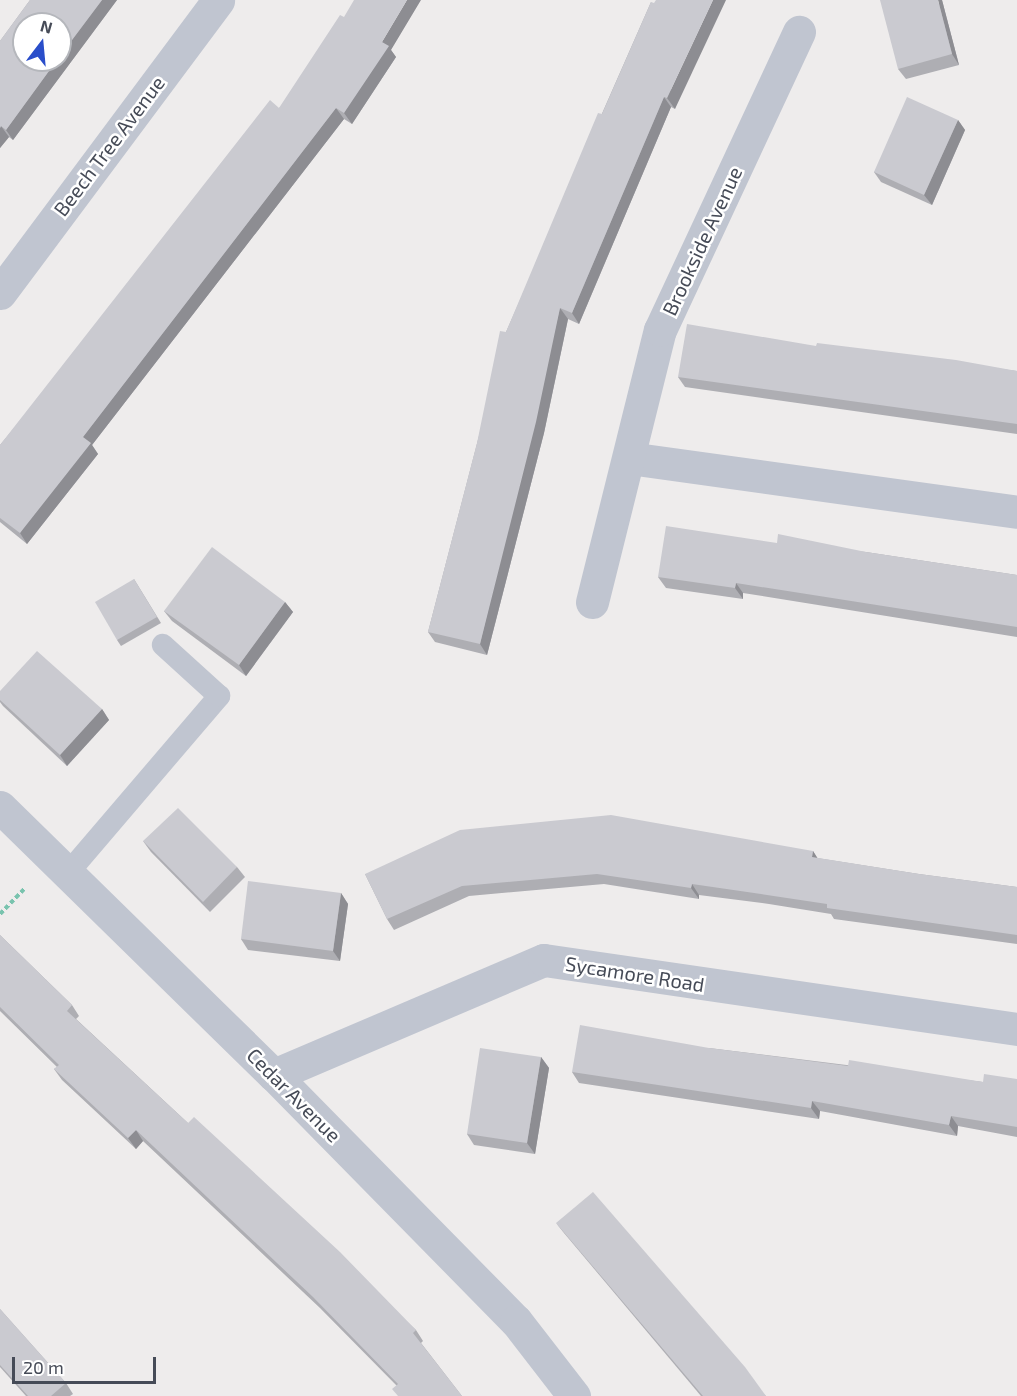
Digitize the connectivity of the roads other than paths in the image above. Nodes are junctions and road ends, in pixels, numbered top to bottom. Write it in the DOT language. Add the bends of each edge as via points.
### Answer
graph roads {
  1 [pos="218,0"];
  2 [pos="799,32"];
  3 [pos="0,293"];
  4 [pos="629,458"];
  5 [pos="1017,512"];
  6 [pos="592,602"];
  7 [pos="163,645"];
  8 [pos="0,807"];
  9 [pos="68,873"];
  10 [pos="1017,1029"];
  11 [pos="274,1075"];
  12 [pos="574,1396"];
  1 -- 3 [label="street, Beech Tree Avenue"];
  2 -- 4 [label="street, Brookside Avenue" via="660,330"];
  4 -- 5 [label="street"];
  4 -- 6 [label="street, Brookside Avenue"];
  7 -- 9 [label="lane" via="219,696"];
  8 -- 9 [label="street, Cedar Avenue"];
  9 -- 11 [label="street, Cedar Avenue"];
  10 -- 11 [label="street, Sycamore Road" via="544,960"];
  11 -- 12 [label="street, Cedar Avenue" via="516,1321"];
}
